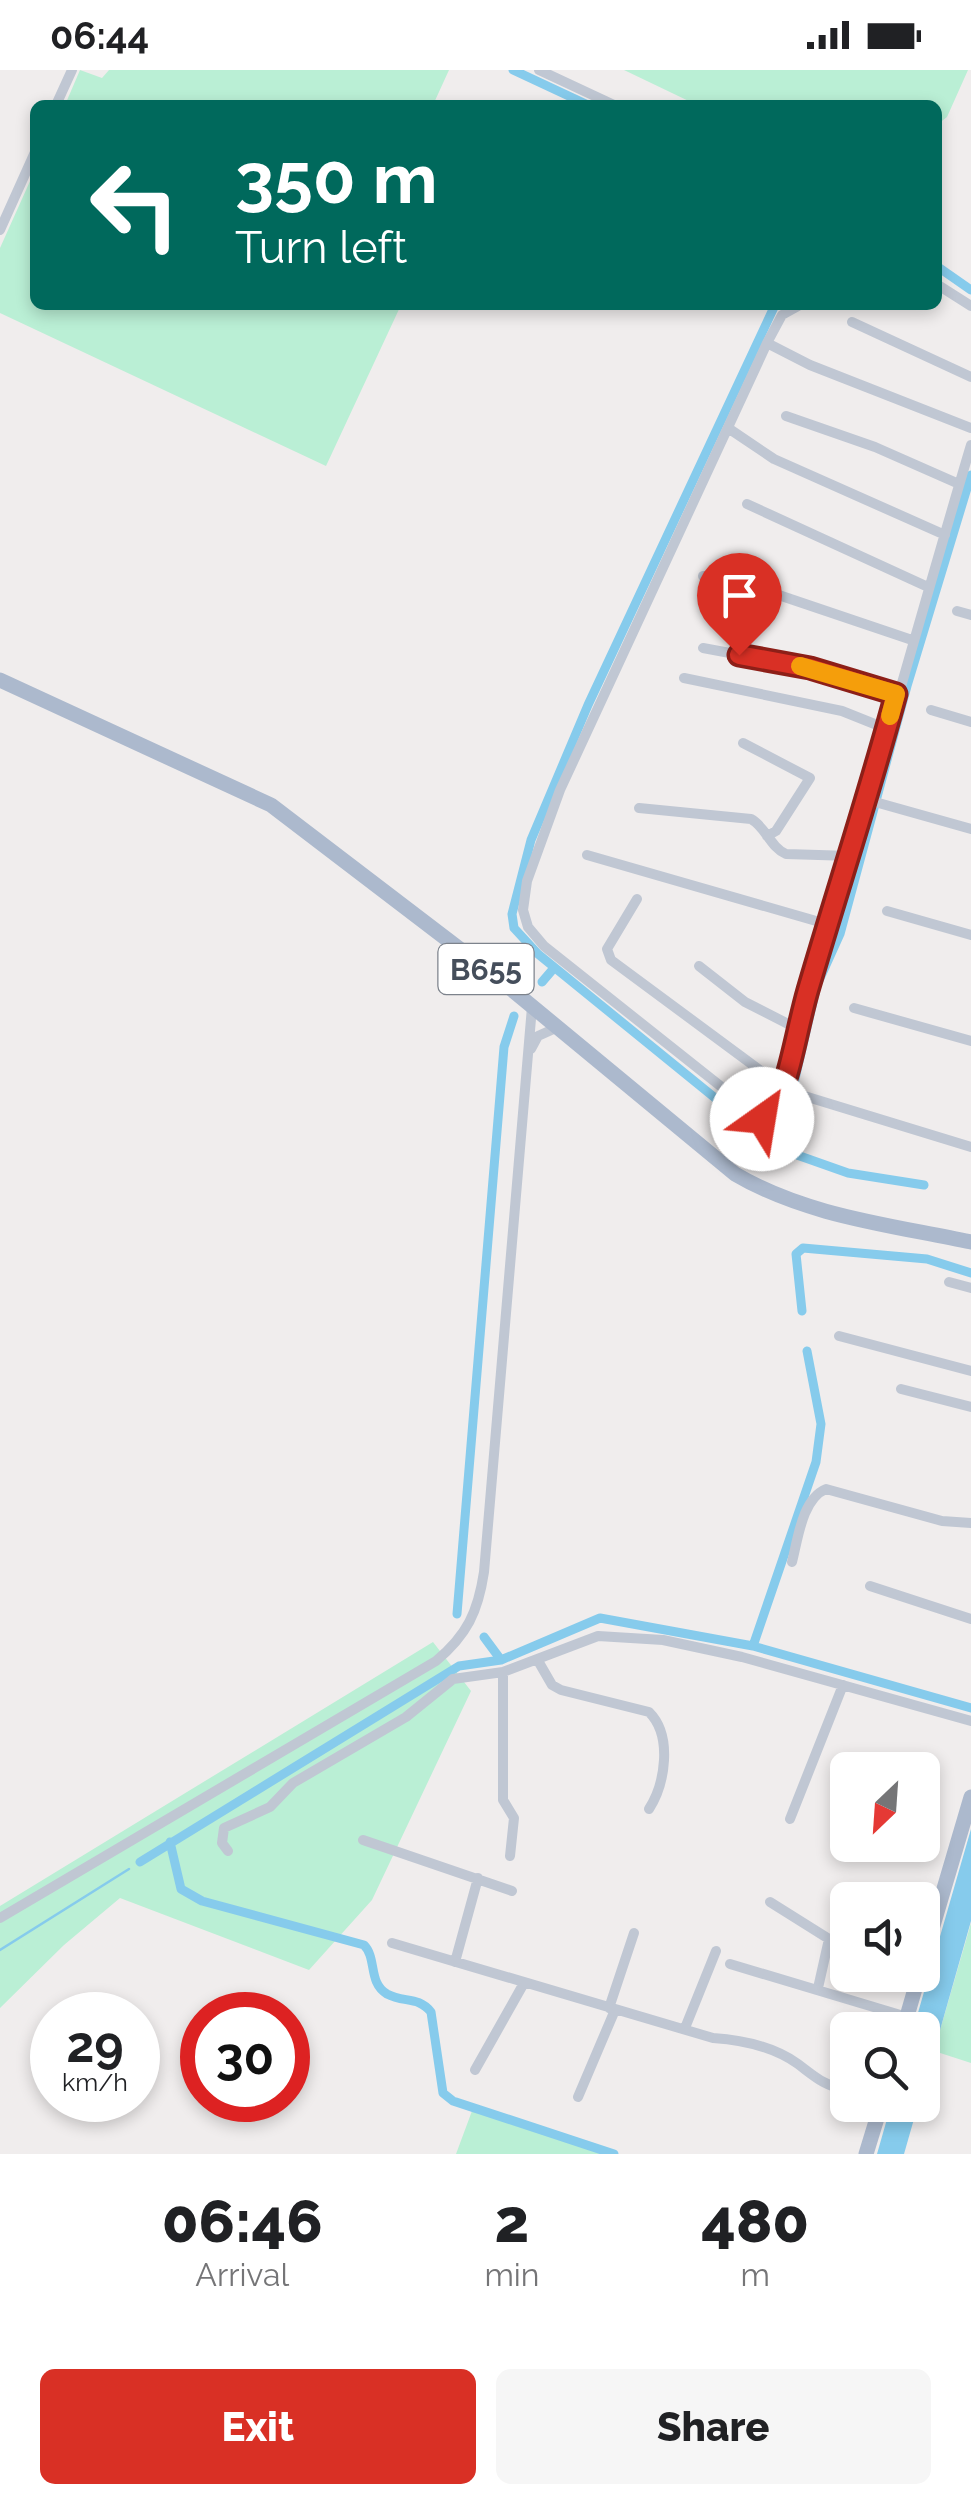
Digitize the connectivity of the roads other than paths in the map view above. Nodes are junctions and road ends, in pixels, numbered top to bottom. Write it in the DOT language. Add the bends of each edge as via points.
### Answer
graph roads {
  1 [pos="72,70"];
  2 [pos="539,70"];
  3 [pos="58,100"];
  4 [pos="603,100"];
  5 [pos="30,163"];
  6 [pos="0,230"];
  7 [pos="942,288"];
  8 [pos="971,306"];
  9 [pos="792,310"];
  10 [pos="852,322"];
  11 [pos="767,343"];
  12 [pos="971,378"];
  13 [pos="786,416"];
  14 [pos="728,428"];
  15 [pos="971,428"];
  16 [pos="971,445"];
  17 [pos="960,484"];
  18 [pos="747,504"];
  19 [pos="944,535"];
  20 [pos="703,576"];
  21 [pos="928,587"];
  22 [pos="957,611"];
  23 [pos="971,615"];
  24 [pos="912,640"];
  25 [pos="703,648"];
  26 [pos="684,678"];
  27 [pos="0,680"];
  28 [pos="896,694"];
  29 [pos="931,710"];
  30 [pos="971,722"];
  31 [pos="886,729"];
  32 [pos="743,743"];
  33 [pos="874,802"];
  34 [pos="639,808"];
  35 [pos="971,829"];
  36 [pos="767,836"];
  37 [pos="587,855"];
  38 [pos="852,856"];
  39 [pos="637,899"];
  40 [pos="887,911"];
  41 [pos="830,925"];
  42 [pos="971,936"];
  43 [pos="699,966"];
  44 [pos="532,1006"];
  45 [pos="854,1008"];
  46 [pos="558,1027"];
  47 [pos="798,1029"];
  48 [pos="971,1041"];
  49 [pos="528,1054"];
  50 [pos="790,1092"];
  51 [pos="971,1146"];
  52 [pos="971,1242"];
  53 [pos="950,1282"];
  54 [pos="971,1288"];
  55 [pos="839,1336"];
  56 [pos="971,1370"];
  57 [pos="901,1389"];
  58 [pos="971,1406"];
  59 [pos="971,1523"];
  60 [pos="792,1562"];
  61 [pos="870,1586"];
  62 [pos="971,1619"];
  63 [pos="537,1659"];
  64 [pos="503,1672"];
  65 [pos="843,1684"];
  66 [pos="971,1722"];
  67 [pos="971,1797"];
  68 [pos="649,1809"];
  69 [pos="790,1818"];
  70 [pos="363,1840"];
  71 [pos="228,1852"];
  72 [pos="510,1856"];
  73 [pos="478,1878"];
  74 [pos="512,1891"];
  75 [pos="770,1902"];
  76 [pos="940,1902"];
  77 [pos="0,1918"];
  78 [pos="634,1933"];
  79 [pos="392,1943"];
  80 [pos="716,1951"];
  81 [pos="455,1962"];
  82 [pos="730,1964"];
  83 [pos="524,1983"];
  84 [pos="818,1988"];
  85 [pos="612,2009"];
  86 [pos="878,2012"];
  87 [pos="685,2028"];
  88 [pos="475,2070"];
  89 [pos="830,2086"];
  90 [pos="578,2098"];
  91 [pos="876,2122"];
  92 [pos="866,2154"];
  1 -- 3 [label="street"];
  2 -- 4 [label="street"];
  5 -- 6 [label="street"];
  7 -- 8 [label="street"];
  9 -- 11 [label="street"];
  10 -- 12 [label="street"];
  11 -- 14 [label="street"];
  11 -- 15 [label="street"];
  13 -- 17 [label="street"];
  14 -- 19 [label="street" via="774,459"];
  14 -- 50 [label="street" via="560,790 522,910 544,946 762,1119"];
  16 -- 17 [label="street"];
  17 -- 19 [label="street"];
  18 -- 21 [label="street"];
  19 -- 21 [label="street"];
  20 -- 24 [label="street" via="755,586"];
  21 -- 24 [label="street"];
  22 -- 23 [label="street"];
  24 -- 28 [label="street"];
  25 -- 28 [label="street" via="810,668"];
  26 -- 31 [label="street" via="842,711"];
  27 -- 44 [label="main road, B655" via="271,806"];
  28 -- 31 [label="street"];
  29 -- 30 [label="street"];
  31 -- 33 [label="street"];
  32 -- 36 [label="street" via="810,778"];
  33 -- 35 [label="street"];
  33 -- 38 [label="street"];
  34 -- 36 [label="street" via="751,819"];
  36 -- 38 [label="street" via="786,854"];
  37 -- 41 [label="street"];
  38 -- 41 [label="street"];
  39 -- 50 [label="street" via="607,948 612,960"];
  40 -- 42 [label="street"];
  41 -- 47 [label="street"];
  43 -- 47 [label="street" via="745,1002"];
  44 -- 46 [label="main road, B655"];
  44 -- 49 [label="street"];
  45 -- 48 [label="street"];
  46 -- 49 [label="street" via="538,1036"];
  46 -- 52 [label="main road, B655" via="735,1174 766,1192 818,1210"];
  47 -- 50 [label="street"];
  49 -- 77 [label="street" via="484,1572 472,1624 436,1661"];
  50 -- 51 [label="street"];
  53 -- 54 [label="street"];
  55 -- 56 [label="street"];
  57 -- 58 [label="street"];
  59 -- 60 [label="street" via="826,1489 808,1507"];
  61 -- 62 [label="street"];
  63 -- 64 [label="street"];
  63 -- 65 [label="street" via="578,1642 622,1635"];
  63 -- 68 [label="street" via="561,1690 655,1718 664,1756 661,1791"];
  64 -- 71 [label="street" via="454,1679 406,1717 294,1784 270,1807 224,1828"];
  64 -- 72 [label="street" via="503,1800 514,1818"];
  65 -- 66 [label="street"];
  65 -- 69 [label="street"];
  67 -- 76 [label="main road"];
  70 -- 73 [label="street"];
  73 -- 74 [label="street"];
  73 -- 81 [label="street"];
  75 -- 84 [label="street" via="830,1940"];
  78 -- 85 [label="street"];
  79 -- 81 [label="street"];
  80 -- 87 [label="street"];
  81 -- 83 [label="street"];
  82 -- 84 [label="street"];
  83 -- 85 [label="street"];
  83 -- 88 [label="street"];
  84 -- 86 [label="street"];
  85 -- 87 [label="street"];
  85 -- 90 [label="street"];
  87 -- 89 [label="street" via="751,2041"];
  91 -- 92 [label="main road"];
}
